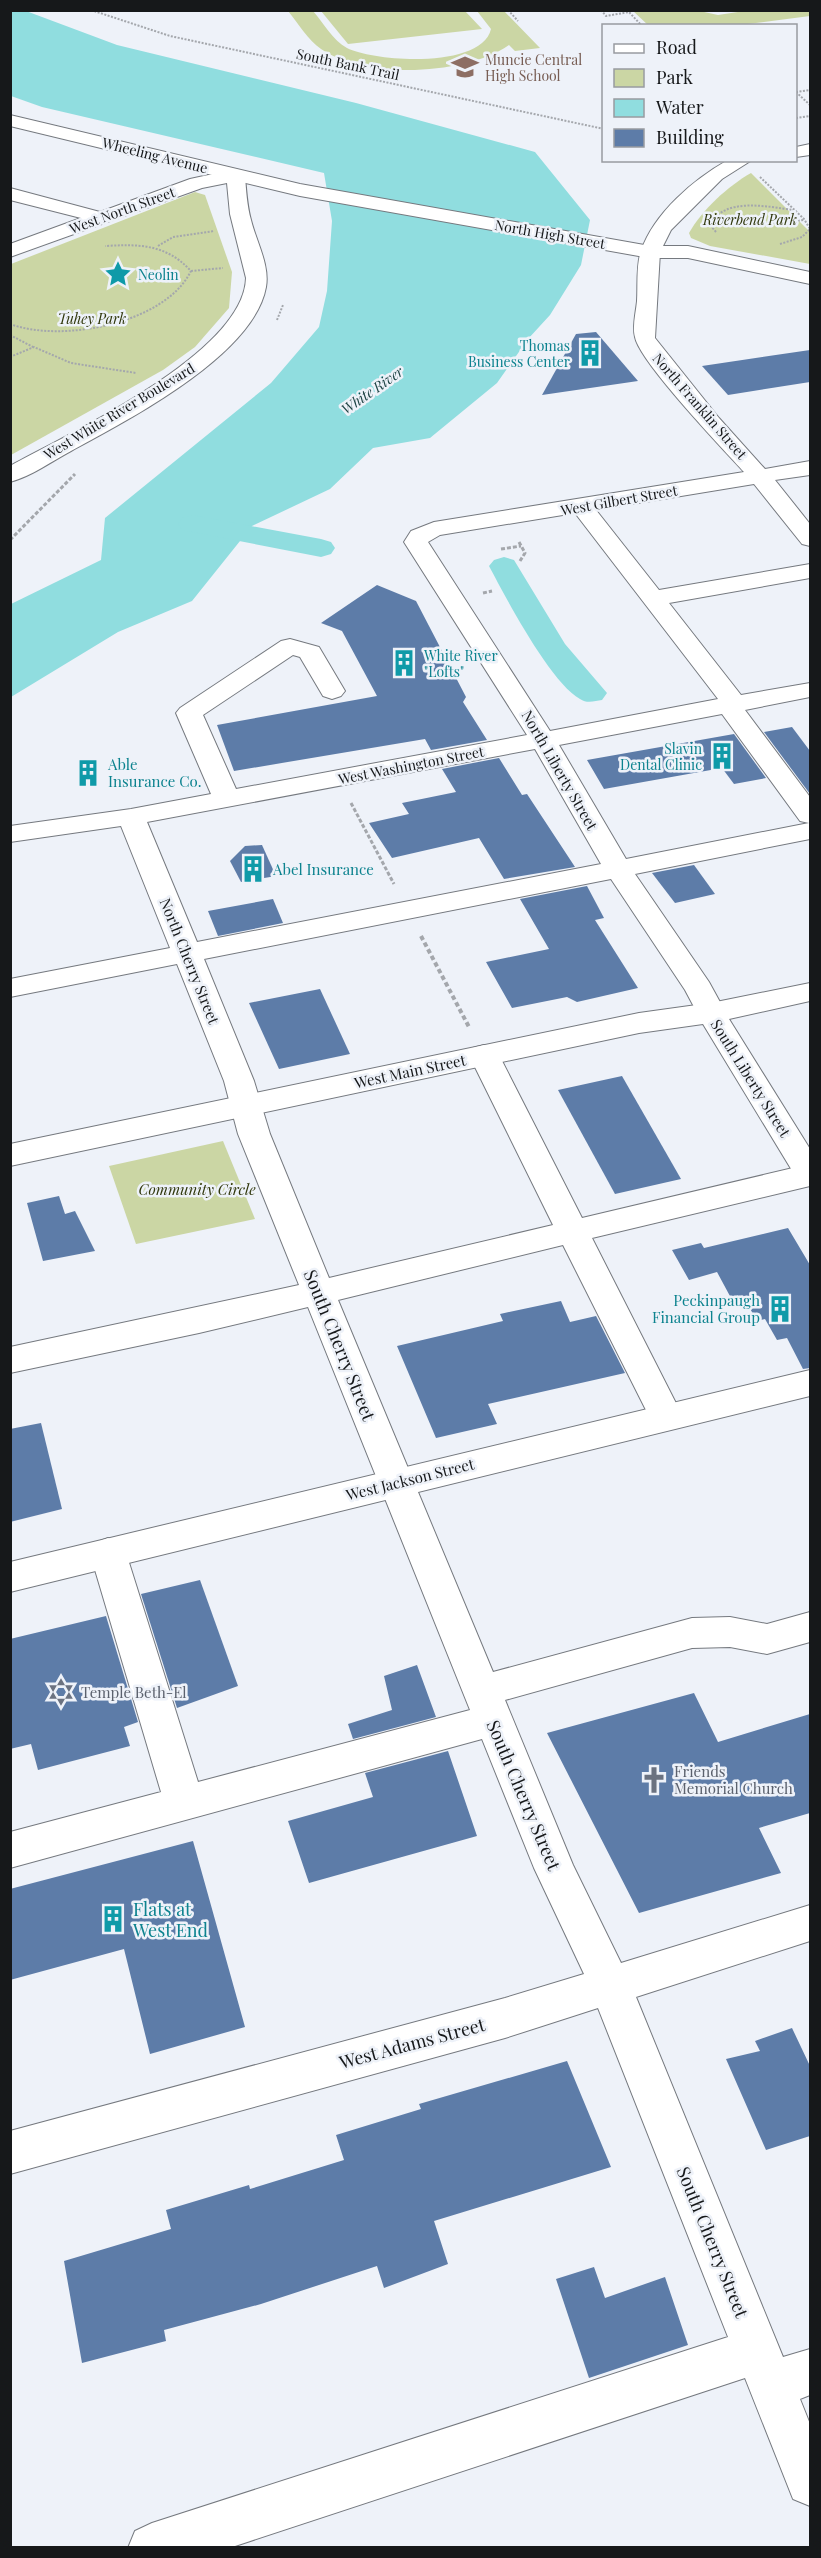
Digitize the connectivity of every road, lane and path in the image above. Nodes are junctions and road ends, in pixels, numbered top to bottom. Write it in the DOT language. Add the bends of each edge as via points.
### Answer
graph roads {
  1 [pos="91,10"];
  2 [pos="508,10"];
  3 [pos="601,10"];
  4 [pos="701,10"];
  5 [pos="736,10"];
  6 [pos="518,21"];
  7 [pos="640,24"];
  8 [pos="797,93"];
  9 [pos="810,105"];
  10 [pos="10,120"];
  11 [pos="602,129"];
  12 [pos="748,165"];
  13 [pos="236,175"];
  14 [pos="300,190"];
  15 [pos="10,194"];
  16 [pos="793,210"];
  17 [pos="102,218"];
  18 [pos="804,219"];
  19 [pos="763,225"];
  20 [pos="810,229"];
  21 [pos="223,230"];
  22 [pos="718,234"];
  23 [pos="774,245"];
  24 [pos="158,246"];
  25 [pos="97,247"];
  26 [pos="10,251"];
  27 [pos="650,252"];
  28 [pos="810,278"];
  29 [pos="810,292"];
  30 [pos="10,324"];
  31 [pos="10,335"];
  32 [pos="34,347"];
  33 [pos="10,357"];
  34 [pos="120,372"];
  35 [pos="810,468"];
  36 [pos="10,475"];
  37 [pos="759,476"];
  38 [pos="582,507"];
  39 [pos="427,531"];
  40 [pos="810,539"];
  41 [pos="521,546"];
  42 [pos="501,549"];
  43 [pos="524,556"];
  44 [pos="520,561"];
  45 [pos="810,571"];
  46 [pos="653,598"];
  47 [pos="810,690"];
  48 [pos="332,691"];
  49 [pos="732,705"];
  50 [pos="542,740"];
  51 [pos="227,800"];
  52 [pos="810,815"];
  53 [pos="131,817"];
  54 [pos="810,831"];
  55 [pos="10,834"];
  56 [pos="618,869"];
  57 [pos="187,954"];
  58 [pos="10,988"];
  59 [pos="810,992"];
  60 [pos="711,1013"];
  61 [pos="484,1055"];
  62 [pos="247,1105"];
  63 [pos="10,1155"];
  64 [pos="810,1174"];
  65 [pos="573,1231"];
  66 [pos="318,1290"];
  67 [pos="10,1360"];
  68 [pos="810,1383"];
  69 [pos="666,1417"];
  70 [pos="395,1483"];
  71 [pos="108,1553"];
  72 [pos="10,1577"];
  73 [pos="810,1626"];
  74 [pos="486,1705"];
  75 [pos="184,1801"];
  76 [pos="10,1850"];
  77 [pos="810,1923"];
  78 [pos="610,1985"];
  79 [pos="10,2153"];
  80 [pos="779,2369"];
  81 [pos="810,2481"];
  82 [pos="152,2547"];
  1 -- 11 [label="path, South Bank Trail" via="170,36"];
  2 -- 6 [label="path"];
  3 -- 7 [label="path" via="606,16 629,12"];
  4 -- 5 [label="path"];
  8 -- 9 [label="path"];
  10 -- 13 [label="street, Wheeling Avenue"];
  12 -- 16 [label="path"];
  12 -- 27 [label="street" via="715,175 694,193 662,228"];
  13 -- 14 [label="street, Wheeling Avenue"];
  13 -- 17 [label="street, West North Street" via="197,183"];
  13 -- 36 [label="street, West White River Boulevard" via="236,198 256,275 256,288 245,317 221,346 183,375"];
  14 -- 27 [label="street, North High Street"];
  15 -- 17 [label="street"];
  16 -- 18 [label="path"];
  16 -- 22 [label="path" via="762,205 727,210 712,220 711,226"];
  17 -- 26 [label="street, West North Street"];
  18 -- 19 [label="path"];
  18 -- 20 [label="path"];
  20 -- 23 [label="path" via="802,237"];
  21 -- 24 [label="path" via="183,234 167,238"];
  24 -- 25 [label="path"];
  24 -- 30 [label="path" via="176,254 191,271 173,297 153,309 83,328 31,330"];
  27 -- 28 [label="street, North High Street" via="688,252"];
  27 -- 29 [label="street, North High Street" via="687,268"];
  27 -- 37 [label="street, North Franklin Street" via="645,338 711,423"];
  31 -- 32 [label="path"];
  32 -- 33 [label="path"];
  32 -- 34 [label="path" via="71,363"];
  35 -- 37 [label="street, West Gilbert Street"];
  37 -- 38 [label="street, West Gilbert Street"];
  37 -- 40 [label="street, North Franklin Street"];
  38 -- 39 [label="street, West Gilbert Street"];
  38 -- 46 [label="street"];
  39 -- 50 [label="street, North Liberty Street" via="416,542"];
  41 -- 42 [label="path"];
  43 -- 44 [label="path"];
  45 -- 46 [label="street"];
  46 -- 49 [label="street"];
  47 -- 49 [label="street, West Washington Street"];
  48 -- 51 [label="street" via="310,652 290,645 189,713"];
  49 -- 50 [label="street, West Washington Street"];
  49 -- 52 [label="street"];
  50 -- 51 [label="street, West Washington Street"];
  50 -- 56 [label="street, North Liberty Street"];
  51 -- 53 [label="street, West Washington Street"];
  53 -- 55 [label="street, West Washington Street"];
  53 -- 57 [label="street, North Cherry Street"];
  54 -- 56 [label="street"];
  56 -- 57 [label="street"];
  56 -- 60 [label="street, North Liberty Street" via="699,988"];
  57 -- 58 [label="street"];
  57 -- 62 [label="street, North Cherry Street"];
  59 -- 60 [label="street, West Main Street"];
  60 -- 61 [label="street, West Main Street" via="639,1023"];
  60 -- 64 [label="street, South Liberty Street"];
  61 -- 62 [label="street, West Main Street"];
  61 -- 65 [label="street"];
  62 -- 63 [label="street, West Main Street"];
  62 -- 66 [label="street, South Cherry Street" via="254,1134"];
  64 -- 65 [label="street"];
  65 -- 66 [label="street"];
  65 -- 69 [label="street"];
  66 -- 67 [label="street"];
  66 -- 70 [label="street, South Cherry Street"];
  68 -- 69 [label="street, West Jackson Street"];
  69 -- 70 [label="street, West Jackson Street"];
  70 -- 71 [label="street, West Jackson Street"];
  70 -- 74 [label="street, South Cherry Street"];
  71 -- 72 [label="street, West Jackson Street"];
  71 -- 75 [label="street"];
  73 -- 74 [label="street" via="767,1639 730,1632 692,1633"];
  74 -- 75 [label="street" via="463,1729 274,1782"];
  74 -- 78 [label="street, South Cherry Street" via="554,1868"];
  75 -- 76 [label="street"];
  77 -- 78 [label="street, West Adams Street"];
  78 -- 79 [label="street, West Adams Street" via="505,2018"];
  78 -- 80 [label="street, South Cherry Street"];
  80 -- 81 [label="street, South Cherry Street"];
  80 -- 82 [label="street"];
}
